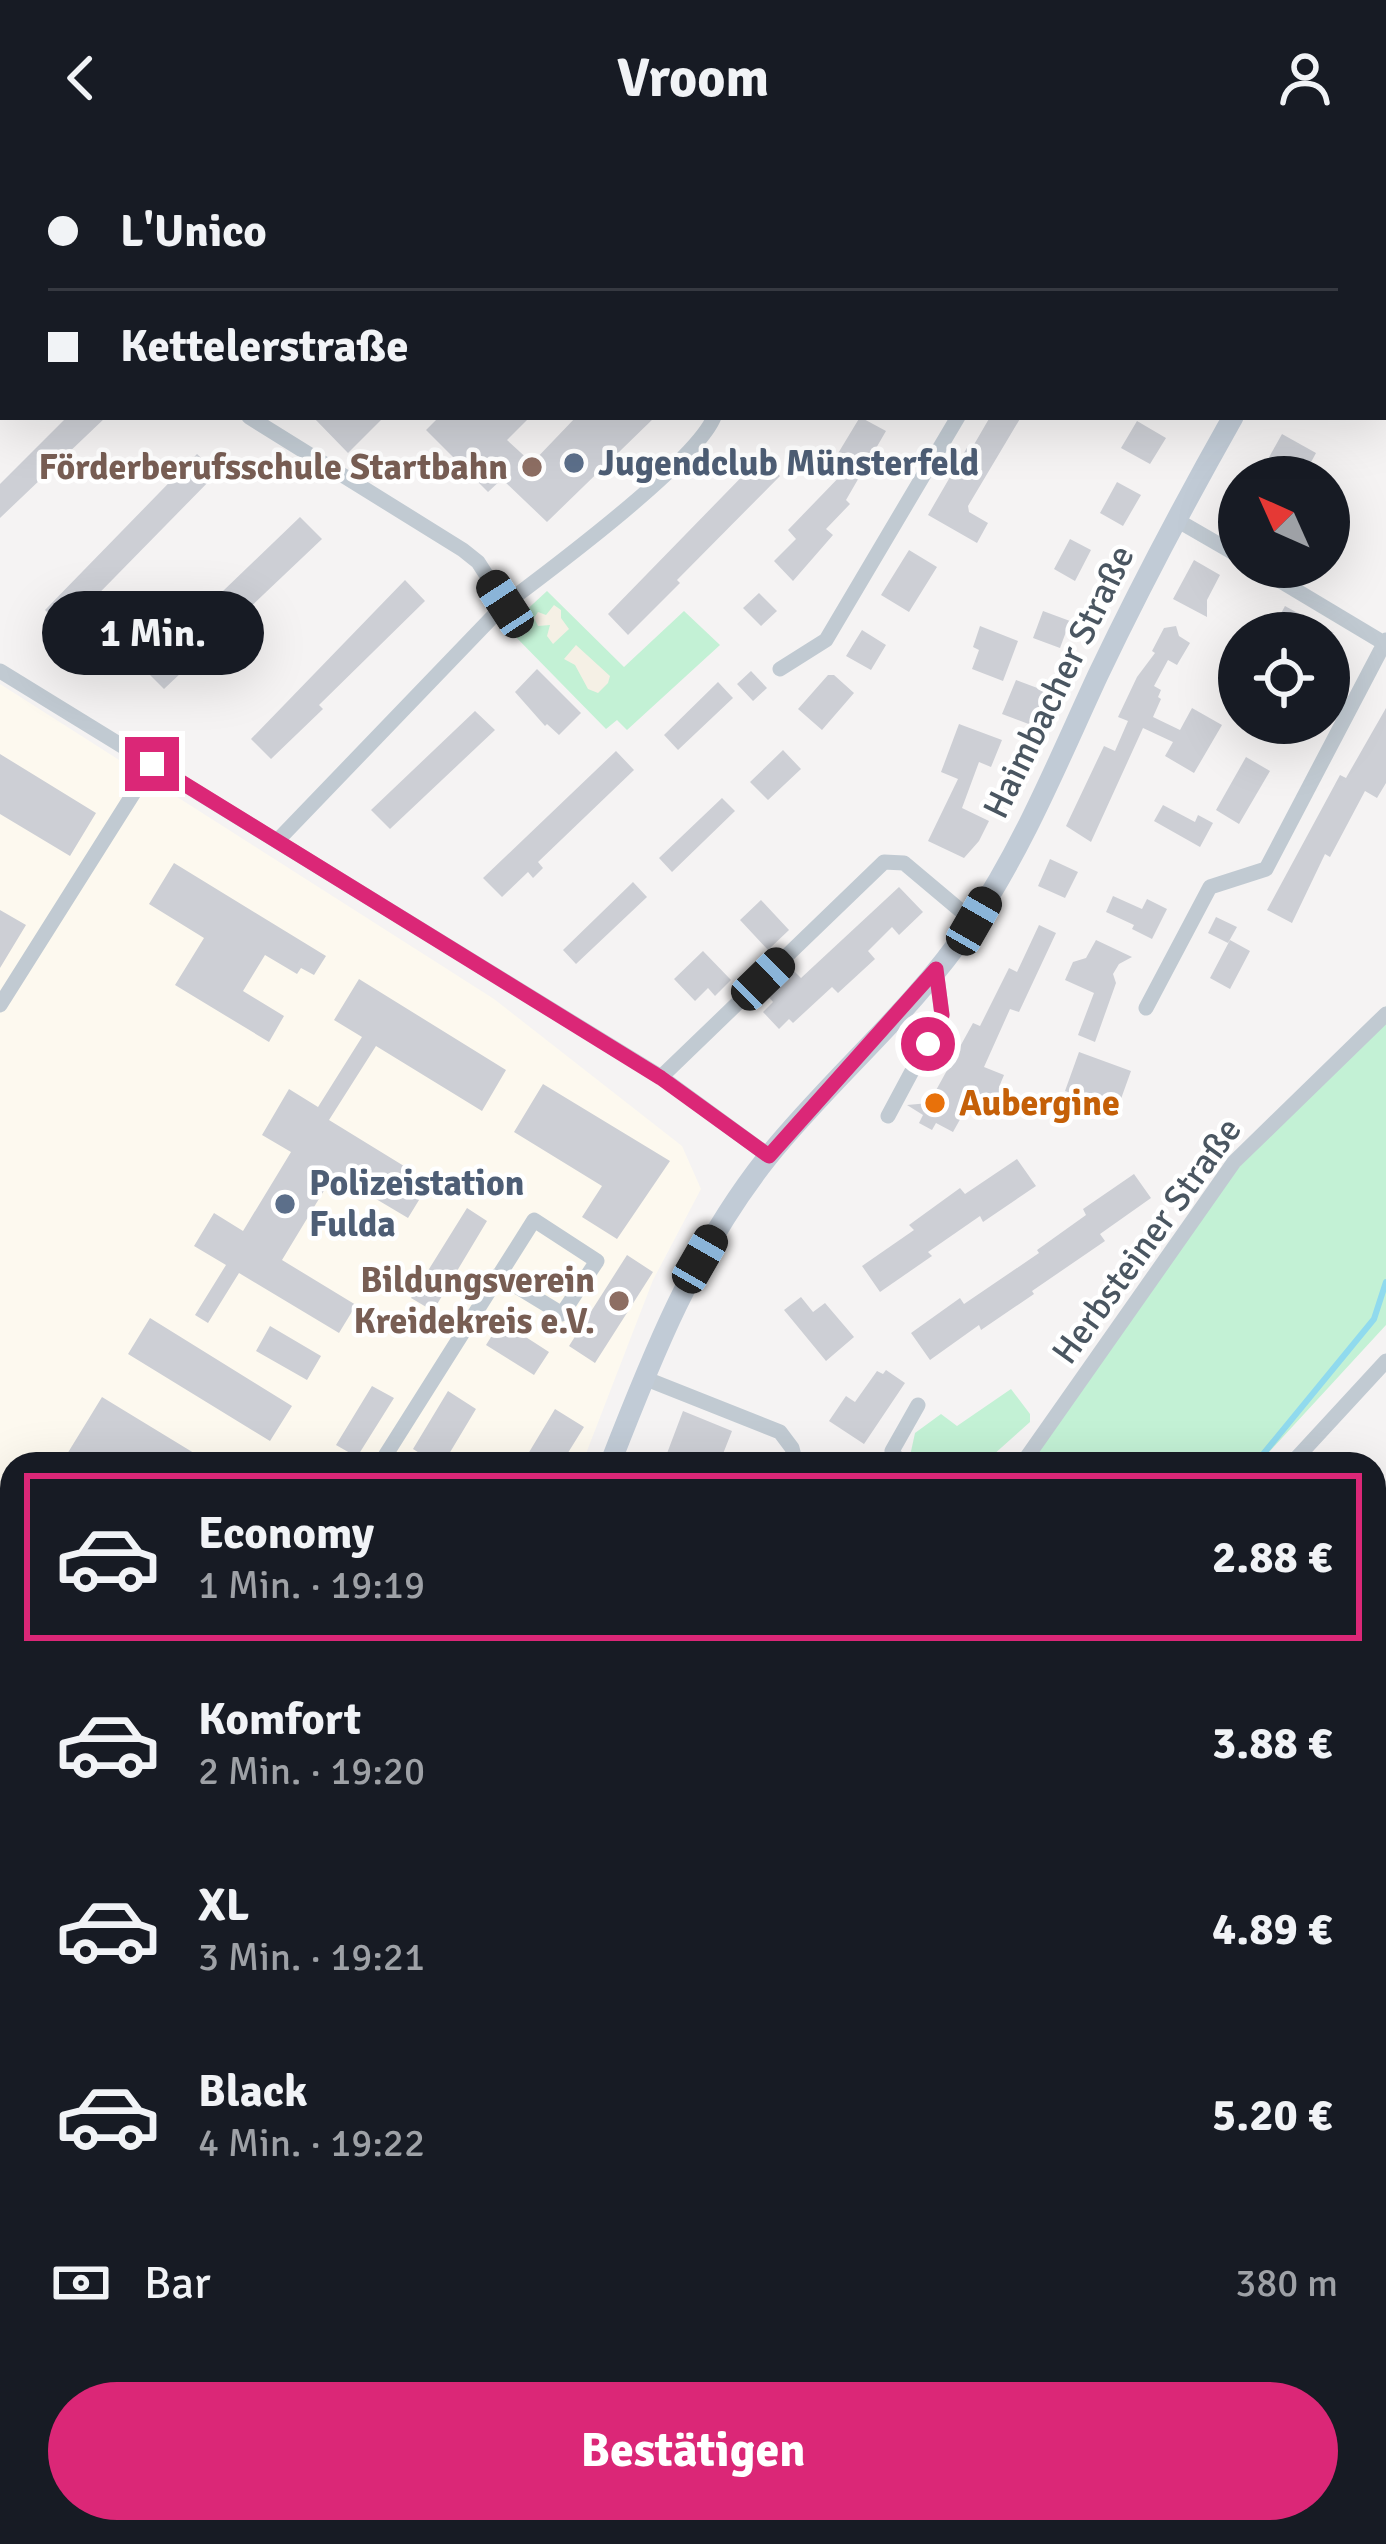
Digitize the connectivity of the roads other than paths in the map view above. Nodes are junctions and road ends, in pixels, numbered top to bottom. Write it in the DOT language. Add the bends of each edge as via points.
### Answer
graph roads {
  1 [pos="254,420"];
  2 [pos="712,420"];
  3 [pos="956,420"];
  4 [pos="1231,420"];
  5 [pos="1175,519"];
  6 [pos="1218,544"];
  7 [pos="1293,588"];
  8 [pos="505,604"];
  9 [pos="1385,642"];
  10 [pos="780,669"];
  11 [pos="0,671"];
  12 [pos="152,764"];
  13 [pos="278,841"];
  14 [pos="974,921"];
  15 [pos="936,969"];
  16 [pos="0,1005"];
  17 [pos="1146,1008"];
  18 [pos="1386,1014"];
  19 [pos="661,1078"];
  20 [pos="888,1116"];
  21 [pos="769,1156"];
  22 [pos="498,1275"];
  23 [pos="1386,1361"];
  24 [pos="644,1378"];
  25 [pos="918,1405"];
  26 [pos="387,1452"];
  27 [pos="615,1452"];
  28 [pos="793,1452"];
  29 [pos="893,1452"];
  30 [pos="1030,1452"];
  31 [pos="1302,1452"];
  1 -- 8 [label="street" via="473,557"];
  2 -- 8 [label="street" via="690,450"];
  3 -- 10 [label="street" via="826,640"];
  4 -- 5 [label="main road, Haimbacher Straße"];
  5 -- 6 [label="street"];
  5 -- 14 [label="main road, Haimbacher Straße"];
  7 -- 9 [label="street"];
  8 -- 13 [label="street"];
  9 -- 17 [label="street" via="1266,869 1210,887"];
  11 -- 12 [label="street"];
  12 -- 13 [label="street"];
  12 -- 16 [label="street"];
  13 -- 19 [label="street"];
  14 -- 15 [label="main road, Haimbacher Straße"];
  14 -- 19 [label="street" via="904,863 884,862"];
  15 -- 20 [label="street" via="942,1015"];
  15 -- 21 [label="main road, Haimbacher Straße"];
  18 -- 30 [label="street, Herbsteiner Straße" via="1234,1162"];
  19 -- 21 [label="street"];
  21 -- 24 [label="main road, Haimbacher Straße" via="685,1284"];
  22 -- 22 [label="street" via="534,1220 597,1262 562,1314"];
  22 -- 26 [label="street"];
  23 -- 31 [label="street"];
  24 -- 27 [label="main road, Haimbacher Straße"];
  24 -- 28 [label="street" via="780,1432"];
  25 -- 29 [label="street"];
}
